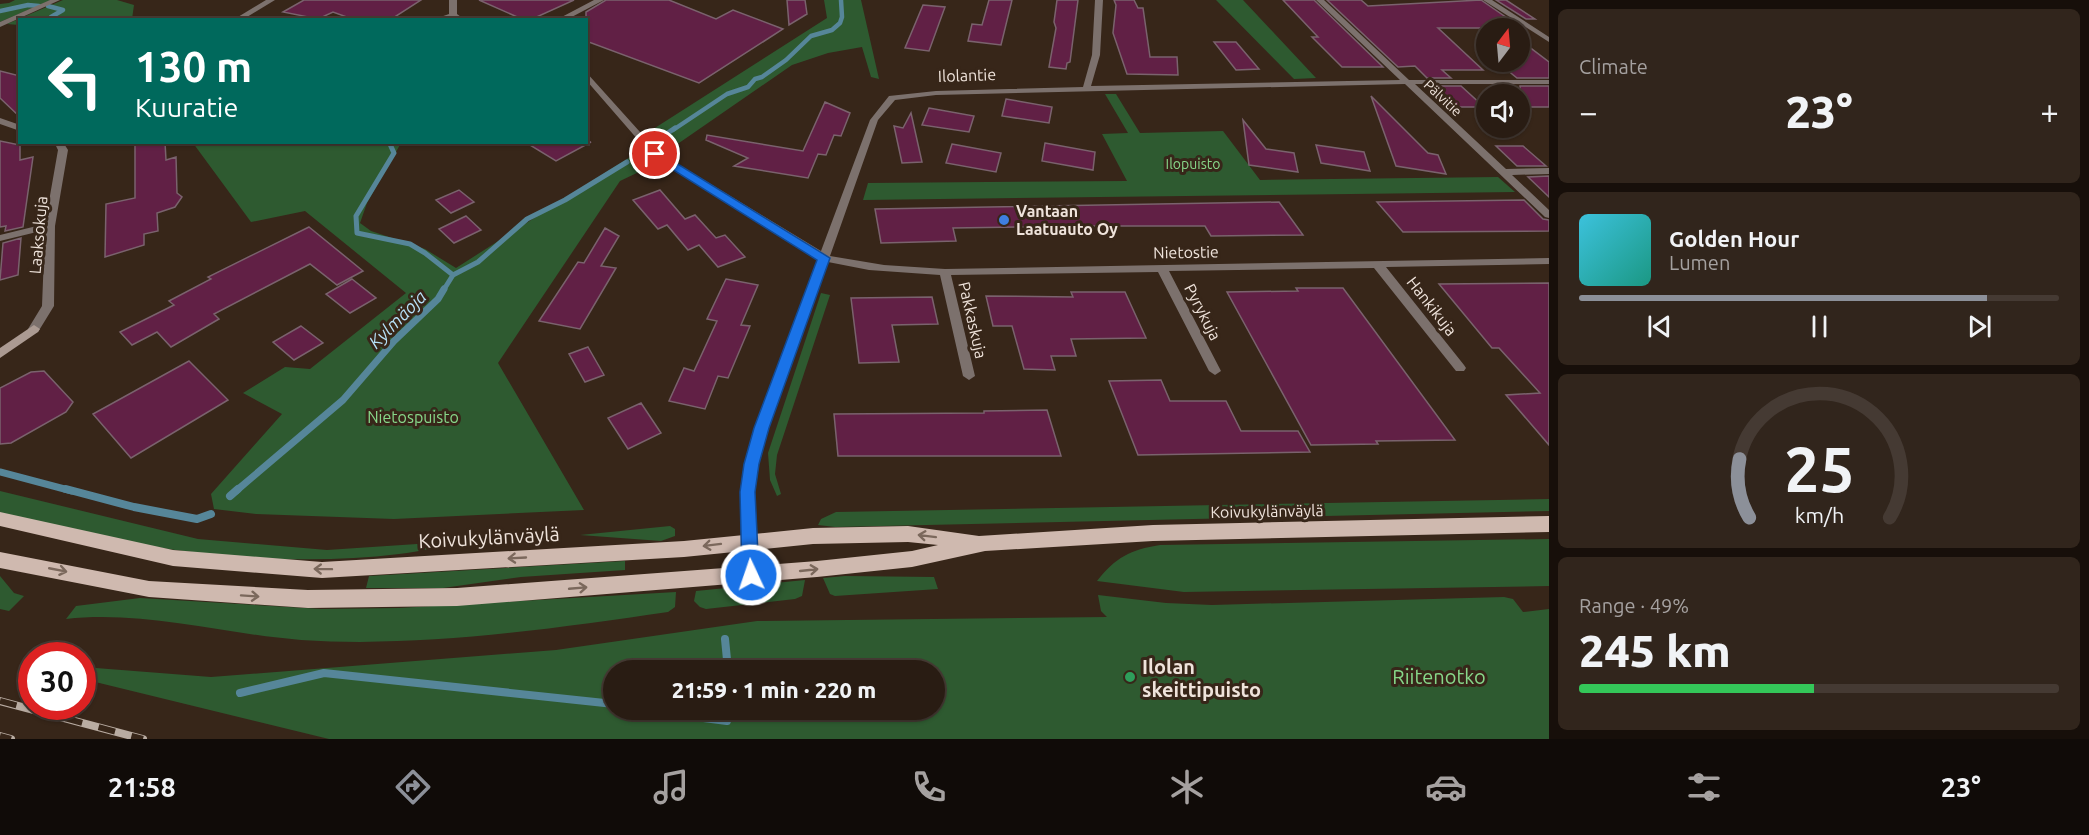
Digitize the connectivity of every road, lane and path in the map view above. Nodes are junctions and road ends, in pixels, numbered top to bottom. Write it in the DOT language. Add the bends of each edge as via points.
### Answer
graph roads {
  1 [pos="56,0"];
  2 [pos="271,0"];
  3 [pos="453,0"];
  4 [pos="600,0"];
  5 [pos="1099,0"];
  6 [pos="1320,0"];
  7 [pos="1487,0"];
  8 [pos="453,15"];
  9 [pos="240,18"];
  10 [pos="442,18"];
  11 [pos="458,18"];
  12 [pos="563,18"];
  13 [pos="0,25"];
  14 [pos="1549,40"];
  15 [pos="588,76"];
  16 [pos="1406,82"];
  17 [pos="1549,82"];
  18 [pos="1086,88"];
  19 [pos="0,121"];
  20 [pos="18,127"];
  21 [pos="59,144"];
  22 [pos="1549,171"];
  23 [pos="1504,172"];
  24 [pos="1549,215"];
  25 [pos="50,226"];
  26 [pos="0,238"];
  27 [pos="824,258"];
  28 [pos="1549,261"];
  29 [pos="1378,265"];
  30 [pos="1162,268"];
  31 [pos="945,272"];
  32 [pos="34,329"];
  33 [pos="0,354"];
  34 [pos="1460,368"];
  35 [pos="1215,371"];
  36 [pos="969,376"];
  37 [pos="0,519"];
  38 [pos="1549,524"];
  39 [pos="749,541"];
  40 [pos="985,543"];
  41 [pos="0,560"];
  42 [pos="751,575"];
  1 -- 13 [label="street"];
  2 -- 9 [label="street"];
  3 -- 8 [label="street"];
  4 -- 12 [label="street"];
  5 -- 18 [label="street" via="1096,55"];
  6 -- 16 [label="street, Pälvitie"];
  7 -- 14 [label="street"];
  8 -- 10 [label="street"];
  8 -- 11 [label="street"];
  15 -- 27 [label="street" via="655,154"];
  16 -- 17 [label="street, Ilolantie"];
  16 -- 18 [label="street, Ilolantie"];
  16 -- 23 [label="street, Pälvitie"];
  18 -- 27 [label="street, Ilolantie" via="892,98 874,120"];
  19 -- 20 [label="street"];
  21 -- 25 [label="street, Laaksokuja" via="63,150"];
  22 -- 23 [label="street"];
  23 -- 24 [label="street, Pälvitie"];
  25 -- 26 [label="street"];
  25 -- 32 [label="street, Laaksokuja" via="48,306"];
  27 -- 31 [label="street, Nietostie" via="873,268"];
  27 -- 39 [label="street, Ilolantie" via="751,464 747,492"];
  28 -- 29 [label="street, Nietostie"];
  29 -- 30 [label="street, Nietostie"];
  29 -- 34 [label="street, Hankikuja"];
  30 -- 31 [label="street, Nietostie"];
  30 -- 35 [label="street, Pyrykuja"];
  31 -- 36 [label="street, Pakkaskuja"];
  32 -- 33 [label="street"];
  39 -- 37 [label="main road, Koivukylänväylä, one-way" via="684,549 322,570 173,558"];
  38 -- 40 [label="main road, Koivukylänväylä" via="1153,533"];
  40 -- 39 [label="main road, Koivukylänväylä, one-way" via="908,534"];
  39 -- 42 [label="street, Ilolantie"];
  42 -- 40 [label="main road, Koivukylänväylä, one-way" via="912,559"];
  41 -- 42 [label="main road, Koivukylänväylä, one-way" via="149,589 308,599 457,597"];
}
